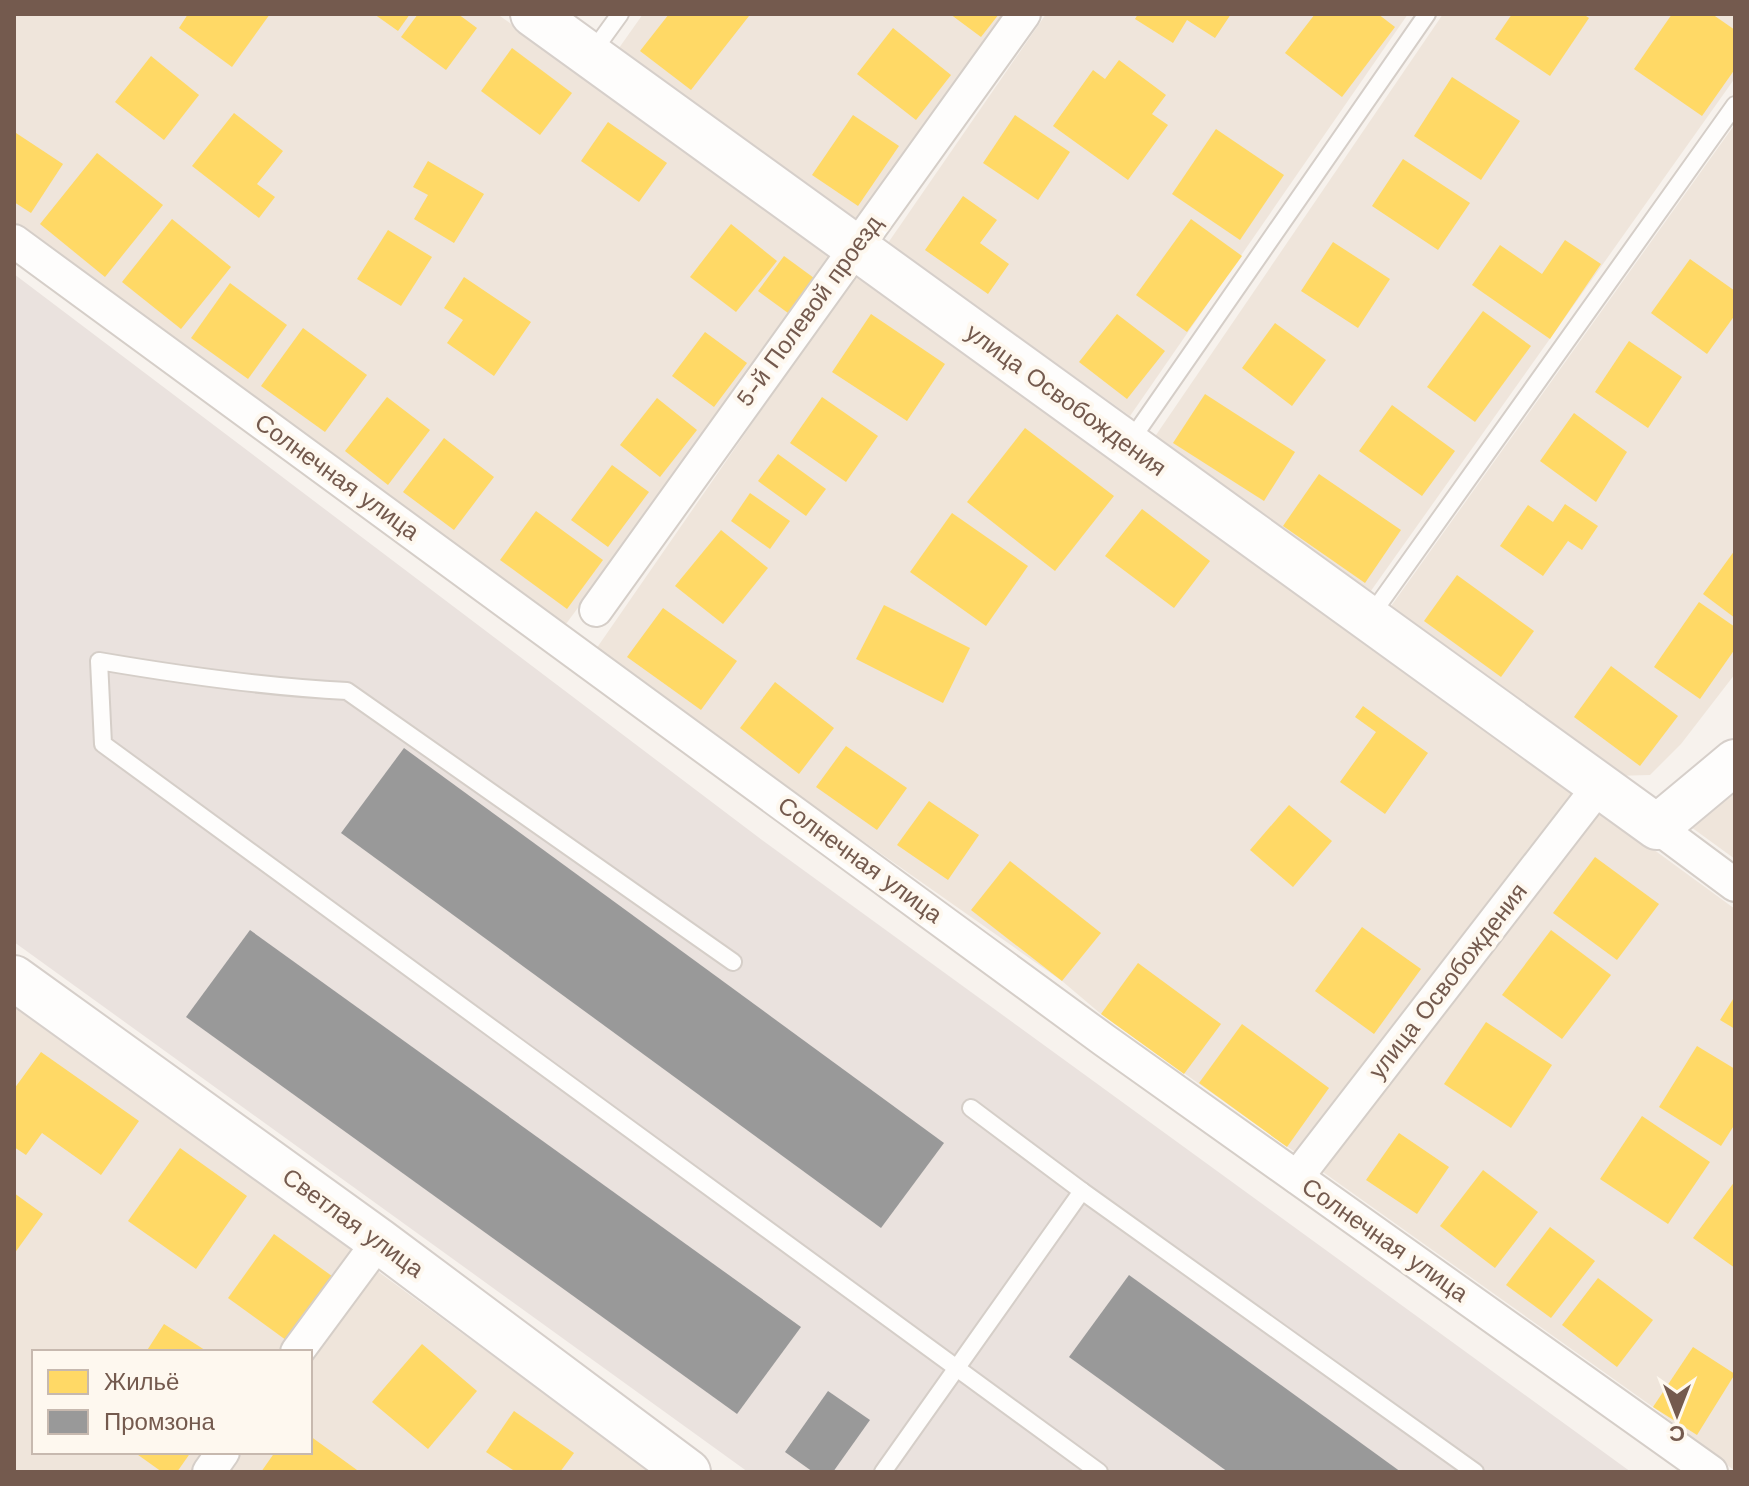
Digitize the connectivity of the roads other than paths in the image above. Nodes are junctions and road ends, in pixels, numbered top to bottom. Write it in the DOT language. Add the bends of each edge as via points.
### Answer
graph roads {
  1 [pos="533,14"];
  2 [pos="620,14"];
  3 [pos="1024,14"];
  4 [pos="1427,14"];
  5 [pos="590,55"];
  6 [pos="1735,105"];
  7 [pos="14,241"];
  8 [pos="855,247"];
  9 [pos="1128,444"];
  10 [pos="596,610"];
  11 [pos="1369,618"];
  12 [pos="1735,762"];
  13 [pos="1600,785"];
  14 [pos="1657,827"];
  15 [pos="1735,885"];
  16 [pos="733,962"];
  17 [pos="14,978"];
  18 [pos="971,1108"];
  19 [pos="1297,1177"];
  20 [pos="1082,1191"];
  21 [pos="379,1241"];
  22 [pos="298,1350"];
  23 [pos="956,1368"];
  24 [pos="222,1454"];
  25 [pos="209,1472"];
  26 [pos="688,1472"];
  27 [pos="883,1472"];
  28 [pos="1099,1472"];
  29 [pos="1475,1472"];
  30 [pos="1711,1472"];
  1 -- 5 [label="street, улица Освобождения"];
  2 -- 5 [label="lane"];
  3 -- 8 [label="street, 5-й Полевой проезд"];
  4 -- 9 [label="lane"];
  5 -- 8 [label="street, улица Освобождения"];
  6 -- 11 [label="lane"];
  7 -- 19 [label="street, Солнечная улица"];
  8 -- 9 [label="street, улица Освобождения"];
  8 -- 10 [label="street, 5-й Полевой проезд"];
  9 -- 11 [label="street, улица Освобождения"];
  11 -- 13 [label="street, улица Освобождения"];
  12 -- 14 [label="street"];
  13 -- 14 [label="street, улица Освобождения"];
  13 -- 19 [label="street, улица Освобождения"];
  14 -- 15 [label="street, улица Освобождения"];
  16 -- 23 [label="lane" via="347,691 99,661 103,744"];
  17 -- 21 [label="street, Светлая улица"];
  18 -- 20 [label="lane"];
  19 -- 30 [label="street, Солнечная улица"];
  20 -- 23 [label="lane"];
  20 -- 29 [label="lane"];
  21 -- 22 [label="street"];
  21 -- 26 [label="street, Светлая улица"];
  23 -- 27 [label="lane"];
  23 -- 28 [label="lane"];
  24 -- 25 [label="street"];
}
